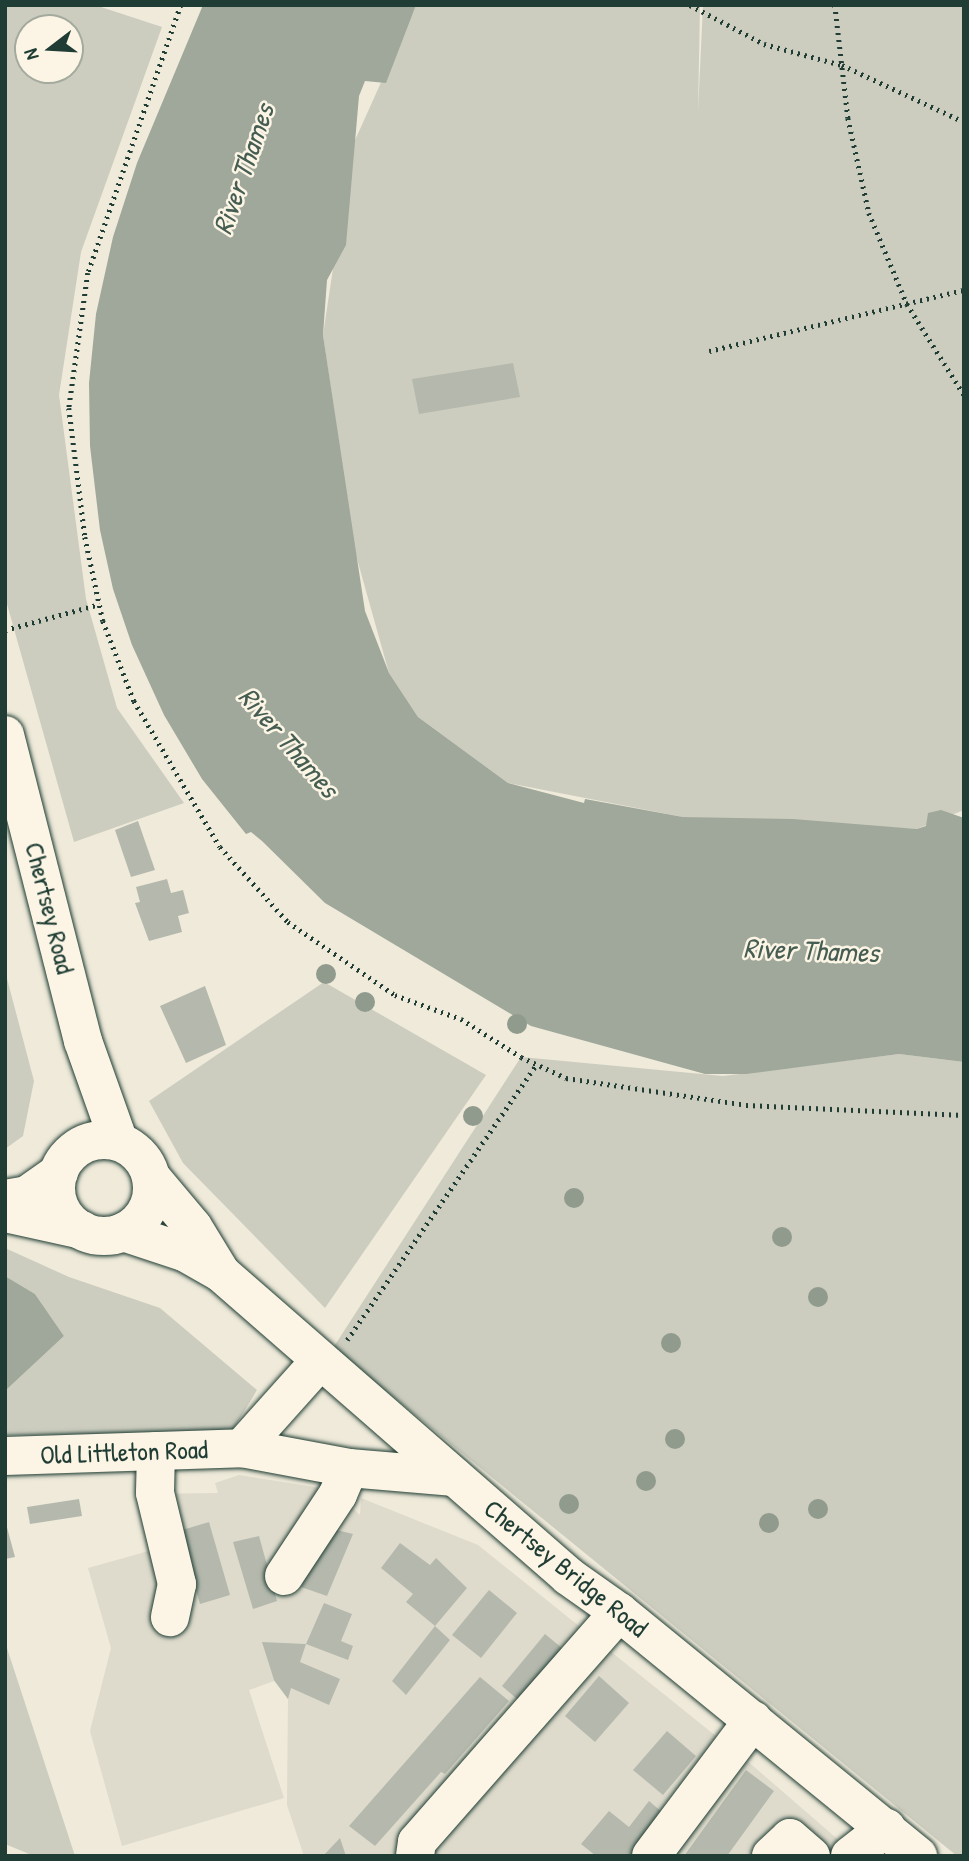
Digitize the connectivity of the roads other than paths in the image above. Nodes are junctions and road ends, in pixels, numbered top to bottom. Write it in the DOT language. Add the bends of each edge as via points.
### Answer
graph roads {
  1 [pos="5,735"];
  2 [pos="83,1041"];
  3 [pos="119,1142"];
  4 [pos="69,1160"];
  5 [pos="151,1178"];
  6 [pos="5,1199"];
  7 [pos="5,1213"];
  8 [pos="82,1230"];
  9 [pos="123,1232"];
  10 [pos="221,1273"];
  11 [pos="319,1362"];
  12 [pos="242,1448"];
  13 [pos="156,1451"];
  14 [pos="5,1455"];
  15 [pos="349,1468"];
  16 [pos="455,1477"];
  17 [pos="284,1576"];
  18 [pos="619,1612"];
  19 [pos="170,1617"];
  20 [pos="753,1720"];
  21 [pos="886,1828"];
  22 [pos="415,1856"];
  23 [pos="651,1856"];
  24 [pos="771,1856"];
  25 [pos="811,1856"];
  26 [pos="850,1856"];
  27 [pos="918,1856"];
  1 -- 2 [label="main road, Chertsey Road"];
  2 -- 3 [label="main road, Chertsey Road"];
  2 -- 4 [label="main road, Chertsey Road" via="87,1099"];
  3 -- 4 [label="main road" via="93,1141"];
  3 -- 5 [label="main road" via="134,1150"];
  4 -- 6 [label="main road" via="27,1195"];
  4 -- 8 [label="main road" via="60,1206"];
  5 -- 9 [label="main road" via="150,1201 143,1216"];
  5 -- 10 [label="main road, Chertsey Bridge Road" via="192,1227"];
  7 -- 8 [label="main road"];
  8 -- 9 [label="main road" via="107,1236"];
  9 -- 10 [label="main road, Chertsey Bridge Road" via="186,1253"];
  10 -- 11 [label="main road, Chertsey Bridge Road"];
  11 -- 12 [label="main road, Old Littleton Road"];
  11 -- 16 [label="main road, Chertsey Bridge Road"];
  12 -- 13 [label="main road, Old Littleton Road"];
  12 -- 15 [label="main road, Old Littleton Road"];
  13 -- 14 [label="main road, Old Littleton Road"];
  13 -- 19 [label="main road" via="155,1493 177,1584"];
  15 -- 16 [label="main road, Old Littleton Road"];
  15 -- 17 [label="main road" via="338,1494"];
  16 -- 18 [label="main road, Chertsey Bridge Road" via="568,1576"];
  18 -- 20 [label="main road, Chertsey Bridge Road"];
  18 -- 22 [label="main road" via="417,1842"];
  20 -- 21 [label="main road, Chertsey Bridge Road"];
  20 -- 23 [label="main road"];
  21 -- 26 [label="main road"];
  21 -- 27 [label="main road, Chertsey Bridge Road"];
  24 -- 25 [label="main road" via="790,1838"];
}
